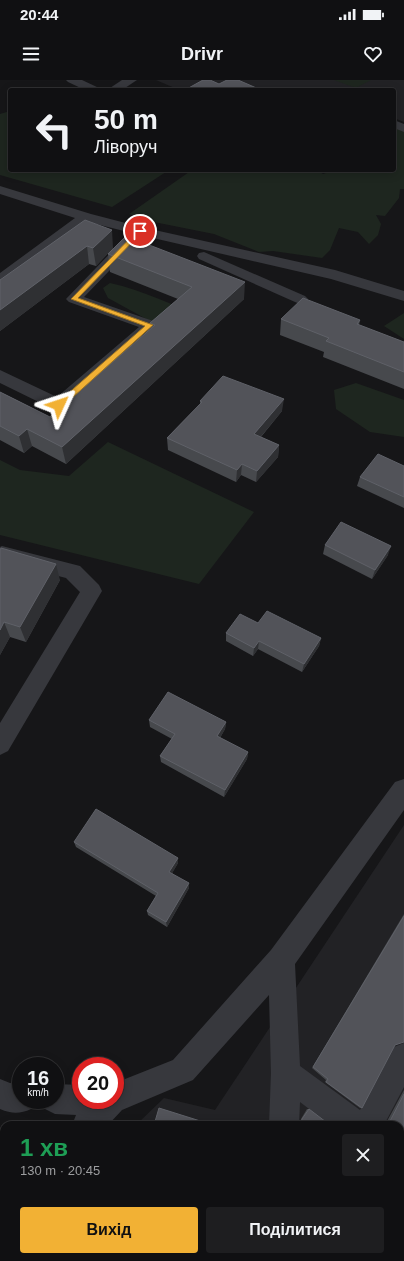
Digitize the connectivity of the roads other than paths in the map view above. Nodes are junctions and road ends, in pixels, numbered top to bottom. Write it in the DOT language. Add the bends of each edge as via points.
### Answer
graph roads {
  1 [pos="72,80"];
  2 [pos="131,80"];
  3 [pos="90,88"];
  4 [pos="117,88"];
  5 [pos="0,190"];
  6 [pos="86,217"];
  7 [pos="140,231"];
  8 [pos="163,237"];
  9 [pos="0,280"];
  10 [pos="404,296"];
  11 [pos="300,299"];
  12 [pos="0,376"];
  13 [pos="0,556"];
  14 [pos="0,744"];
  15 [pos="404,790"];
  16 [pos="281,960"];
  17 [pos="404,1057"];
  18 [pos="286,1073"];
  19 [pos="0,1094"];
  20 [pos="124,1094"];
  21 [pos="12,1098"];
  22 [pos="102,1109"];
  23 [pos="91,1121"];
  24 [pos="284,1121"];
  25 [pos="349,1121"];
  26 [pos="370,1121"];
  1 -- 3 [label="street"];
  2 -- 4 [label="street"];
  5 -- 6 [label="street"];
  6 -- 7 [label="street"];
  6 -- 9 [label="street"];
  7 -- 8 [label="street"];
  7 -- 12 [label="street" via="74,299 150,325 59,405"];
  8 -- 10 [label="street" via="335,276"];
  8 -- 11 [label="street"];
  13 -- 14 [label="street" via="2,554 73,572 92,591"];
  15 -- 16 [label="street"];
  16 -- 18 [label="street"];
  16 -- 20 [label="street" via="183,1070"];
  17 -- 26 [label="street"];
  18 -- 24 [label="street"];
  18 -- 25 [label="street"];
  19 -- 21 [label="street"];
  22 -- 23 [label="street"];
}
